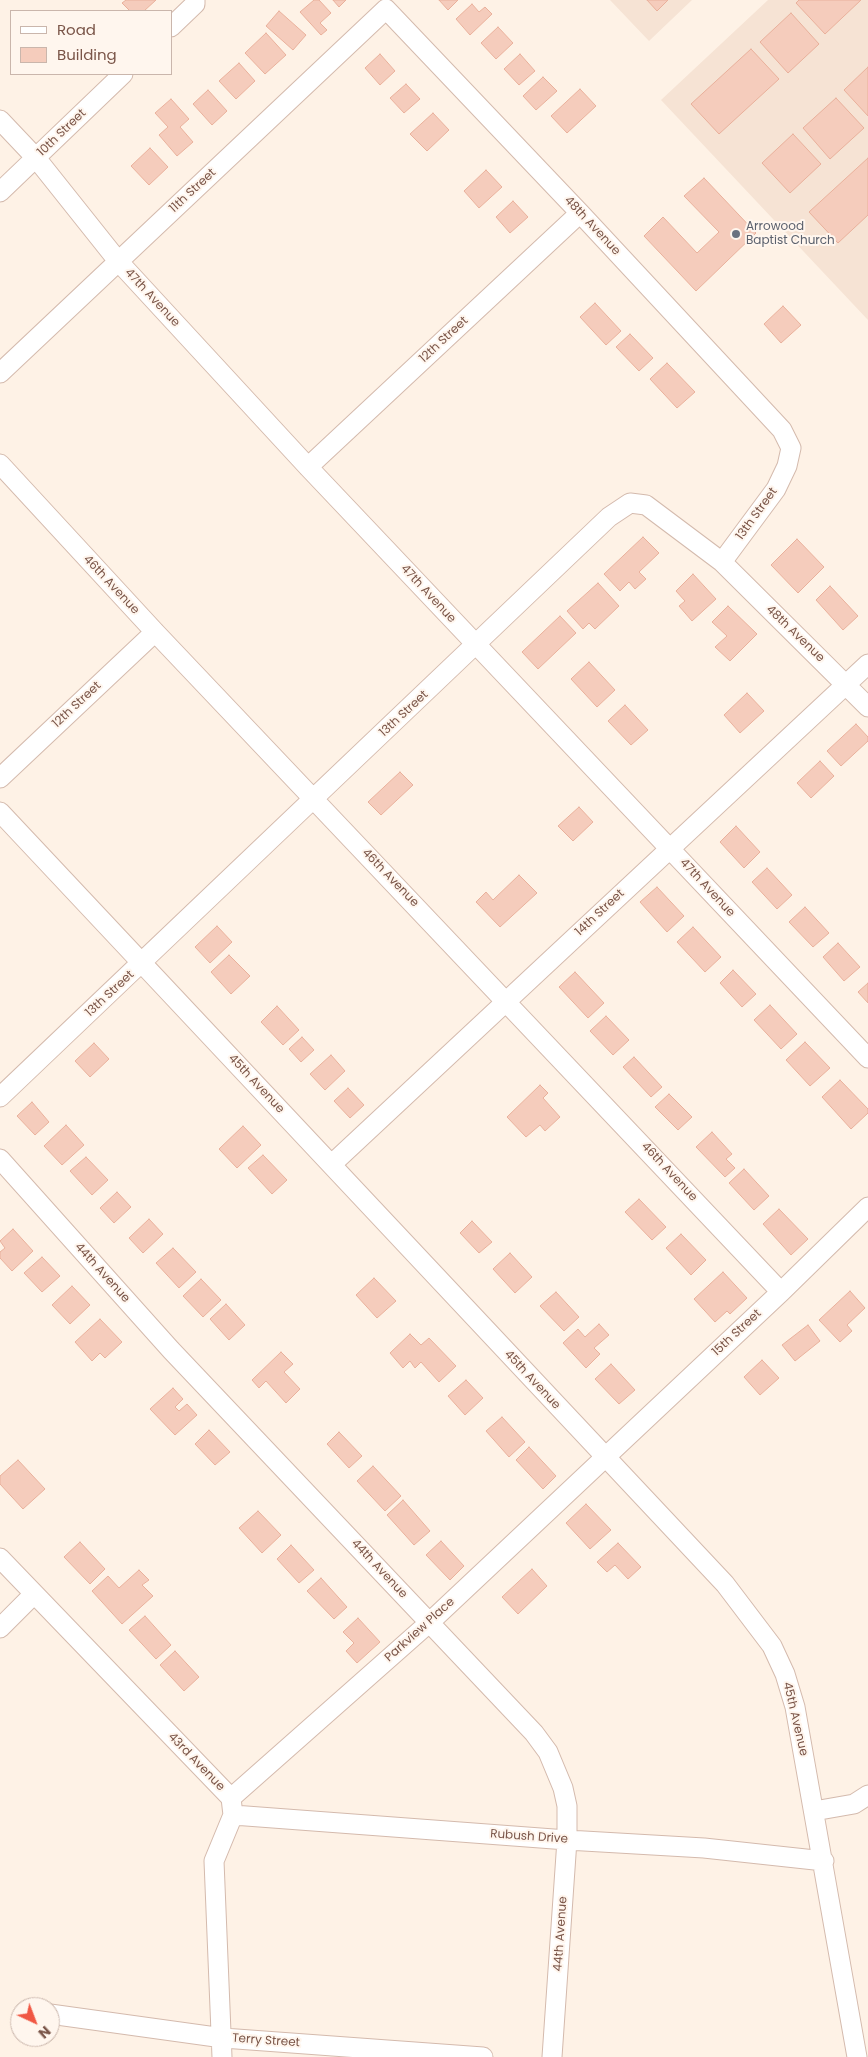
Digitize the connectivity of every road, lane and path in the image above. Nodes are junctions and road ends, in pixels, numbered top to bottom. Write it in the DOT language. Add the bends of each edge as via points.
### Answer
graph roads {
  1 [pos="195,0"];
  2 [pos="386,9"];
  3 [pos="172,26"];
  4 [pos="122,75"];
  5 [pos="0,120"];
  6 [pos="36,158"];
  7 [pos="0,192"];
  8 [pos="580,213"];
  9 [pos="118,262"];
  10 [pos="0,373"];
  11 [pos="791,448"];
  12 [pos="0,464"];
  13 [pos="308,467"];
  14 [pos="722,562"];
  15 [pos="155,632"];
  16 [pos="476,646"];
  17 [pos="868,664"];
  18 [pos="846,684"];
  19 [pos="868,707"];
  20 [pos="0,778"];
  21 [pos="314,799"];
  22 [pos="0,812"];
  23 [pos="670,848"];
  24 [pos="143,963"];
  25 [pos="506,1000"];
  26 [pos="868,1058"];
  27 [pos="0,1097"];
  28 [pos="0,1159"];
  29 [pos="332,1164"];
  30 [pos="868,1207"];
  31 [pos="781,1292"];
  32 [pos="604,1458"];
  33 [pos="0,1558"];
  34 [pos="34,1595"];
  35 [pos="430,1622"];
  36 [pos="0,1628"];
  37 [pos="868,1795"];
  38 [pos="232,1806"];
  39 [pos="814,1811"];
  40 [pos="567,1840"];
  41 [pos="824,1861"];
  42 [pos="60,2016"];
  43 [pos="222,2048"];
  44 [pos="483,2057"];
  45 [pos="552,2057"];
  46 [pos="857,2057"];
  1 -- 3 [label="street" via="195,4"];
  2 -- 8 [label="street, 48th Avenue"];
  2 -- 9 [label="street, 11th Street"];
  4 -- 6 [label="street, 10th Street"];
  5 -- 6 [label="street, 47th Avenue"];
  6 -- 7 [label="street, 10th Street"];
  6 -- 9 [label="street, 47th Avenue"];
  8 -- 11 [label="street, 48th Avenue" via="782,430"];
  8 -- 13 [label="street, 12th Street"];
  9 -- 10 [label="street, 11th Street"];
  9 -- 13 [label="street, 47th Avenue"];
  11 -- 14 [label="street, 13th Street" via="776,489"];
  12 -- 15 [label="street, 46th Avenue"];
  13 -- 16 [label="street, 47th Avenue"];
  14 -- 16 [label="street, 13th Street" via="646,505 630,503 609,517"];
  14 -- 18 [label="street, 48th Avenue"];
  15 -- 20 [label="street, 12th Street"];
  15 -- 21 [label="street, 46th Avenue"];
  16 -- 21 [label="street, 13th Street"];
  16 -- 23 [label="street, 47th Avenue"];
  17 -- 18 [label="street, 14th Street"];
  18 -- 19 [label="street, 48th Avenue"];
  18 -- 23 [label="street, 14th Street"];
  21 -- 24 [label="street, 13th Street"];
  21 -- 25 [label="street, 46th Avenue"];
  22 -- 24 [label="street, 45th Avenue"];
  23 -- 25 [label="street, 14th Street"];
  23 -- 26 [label="street, 47th Avenue"];
  24 -- 27 [label="street, 13th Street"];
  24 -- 29 [label="street, 45th Avenue"];
  25 -- 29 [label="street, 14th Street"];
  25 -- 31 [label="street, 46th Avenue"];
  28 -- 35 [label="street, 44th Avenue" via="171,1350"];
  29 -- 32 [label="street, 45th Avenue"];
  30 -- 31 [label="street, 15th Street"];
  31 -- 32 [label="street, 15th Street"];
  32 -- 35 [label="street, Parkview Place"];
  32 -- 39 [label="street, 45th Avenue" via="725,1584 772,1646 795,1707"];
  33 -- 34 [label="street, 43rd Avenue"];
  34 -- 36 [label="street"];
  34 -- 38 [label="street, 43rd Avenue"];
  35 -- 38 [label="street, Parkview Place"];
  35 -- 40 [label="street, 44th Avenue" via="548,1752 567,1806"];
  37 -- 39 [label="street" via="854,1804"];
  38 -- 40 [label="street, Rubush Drive"];
  38 -- 43 [label="street" via="214,1861"];
  39 -- 41 [label="street, 45th Avenue"];
  40 -- 41 [label="street, Rubush Drive" via="704,1848"];
  40 -- 45 [label="street, 44th Avenue"];
  41 -- 46 [label="street, 45th Avenue"];
  42 -- 43 [label="street, Terry Street"];
  43 -- 44 [label="street, Terry Street"];
}
